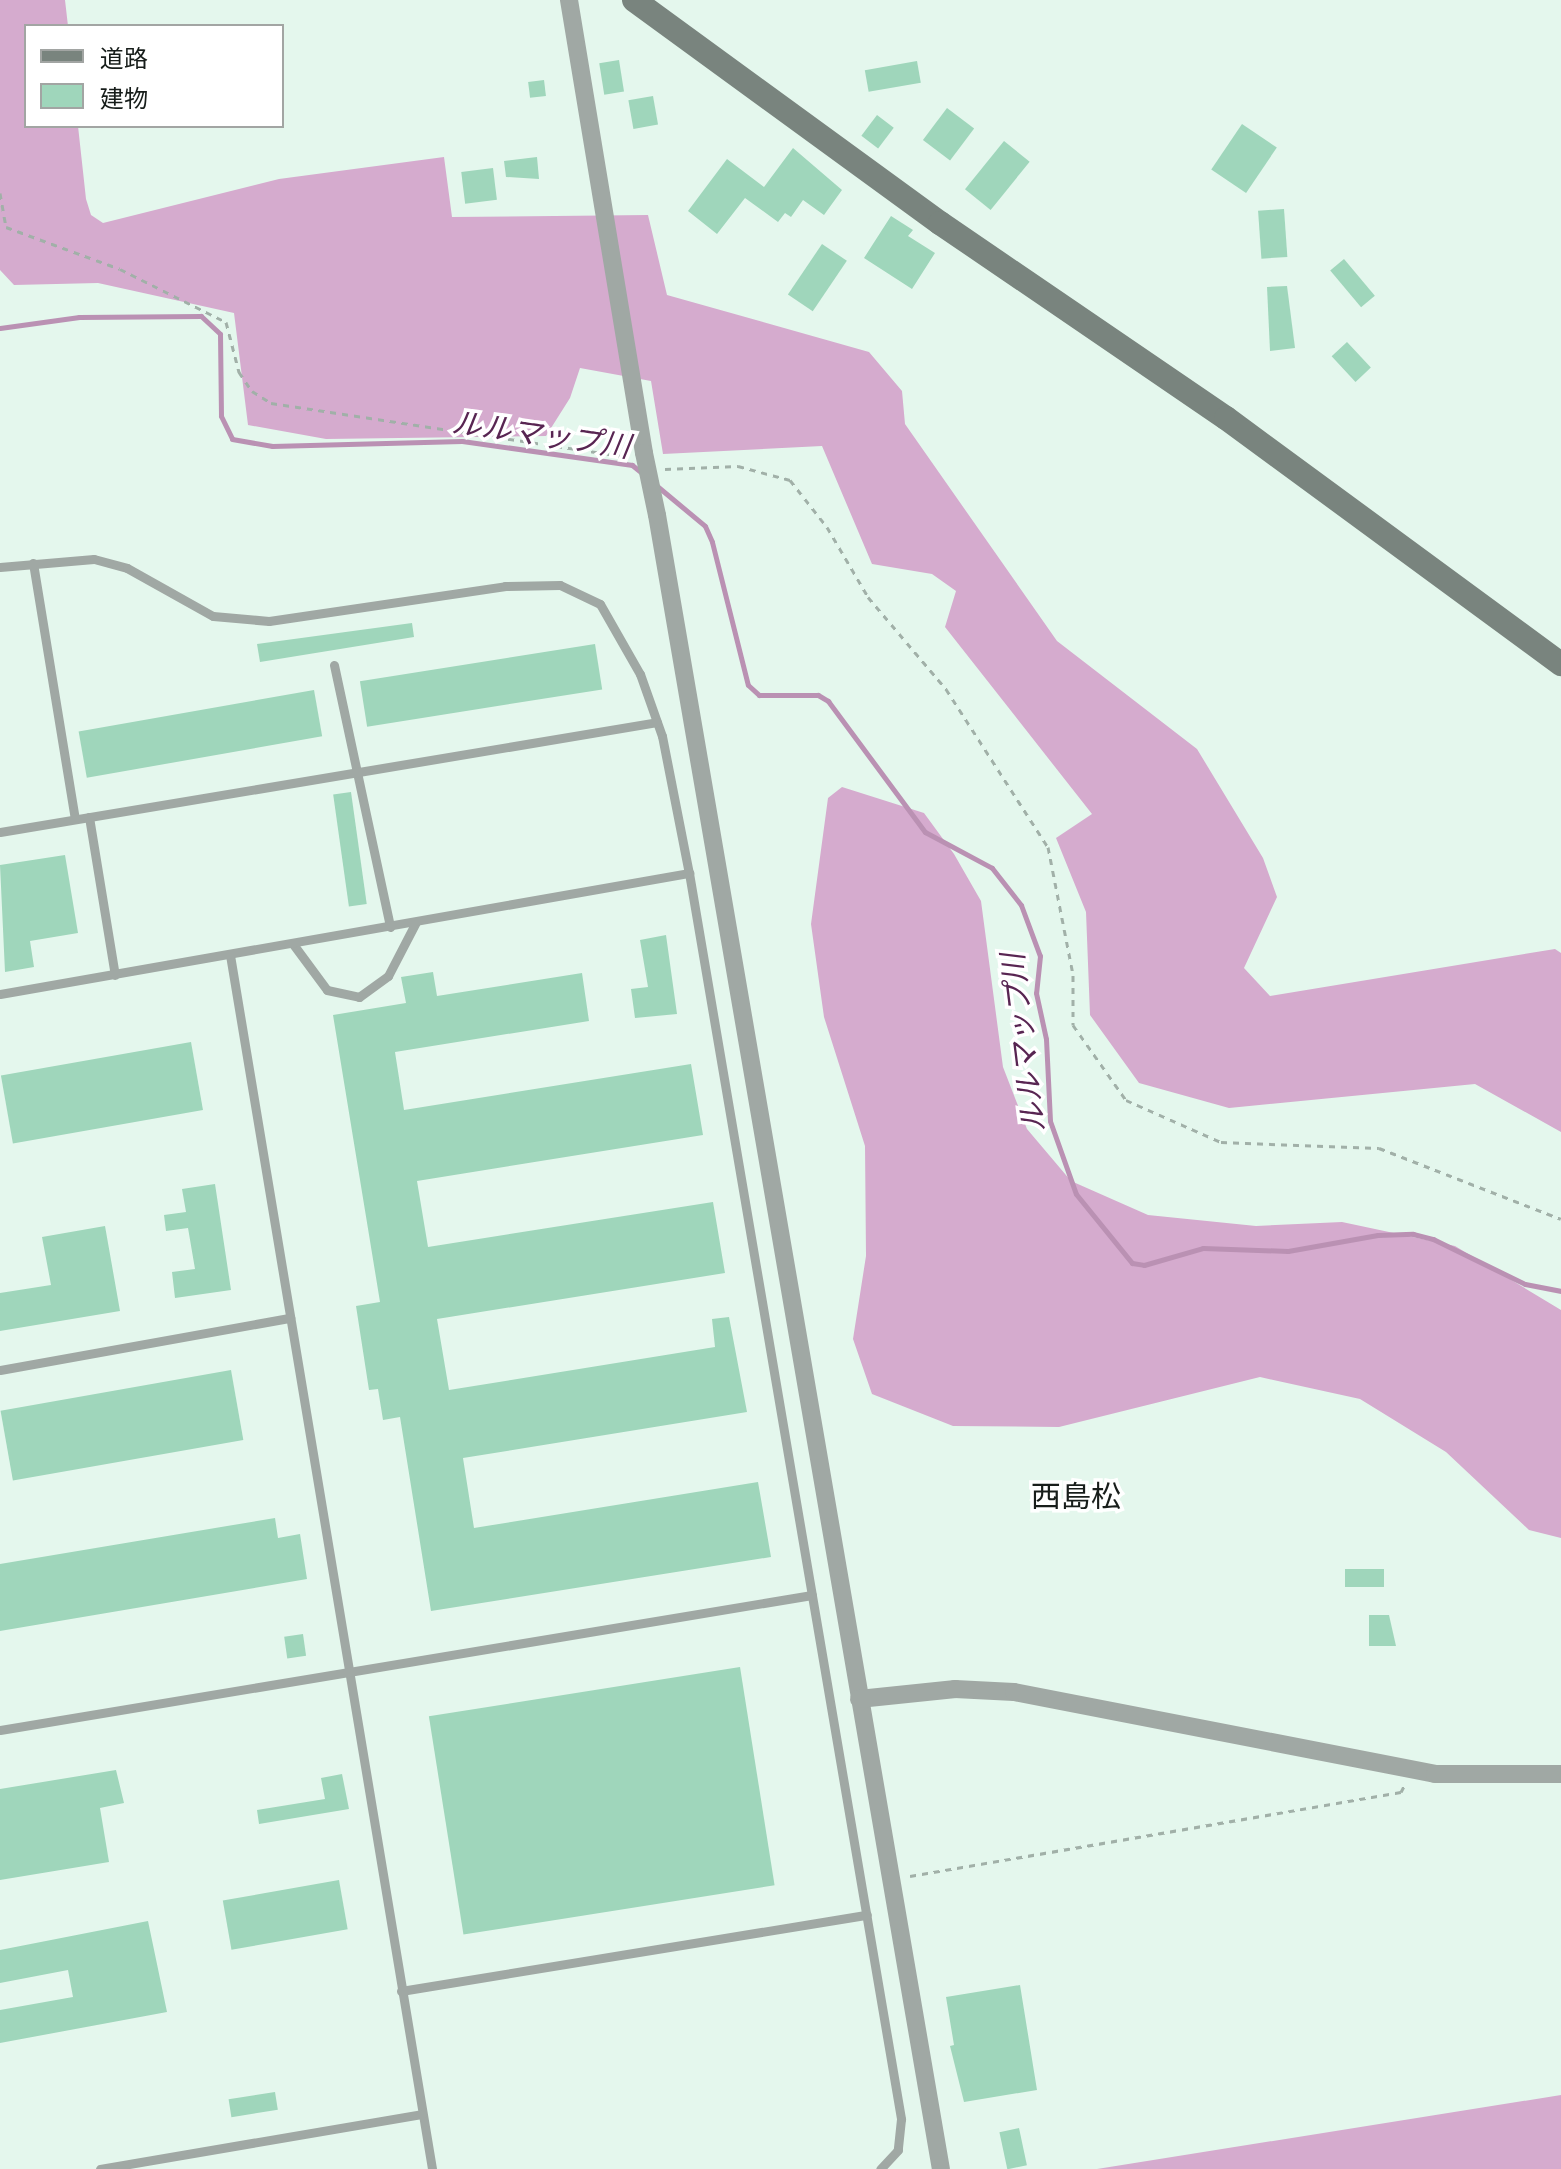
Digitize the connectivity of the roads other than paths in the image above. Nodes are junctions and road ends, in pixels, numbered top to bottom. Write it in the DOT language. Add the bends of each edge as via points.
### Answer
graph roads {
  1 [pos="569,0"];
  2 [pos="634,0"];
  3 [pos="33,563"];
  4 [pos="0,567"];
  5 [pos="1561,664"];
  6 [pos="334,665"];
  7 [pos="657,722"];
  8 [pos="360,771"];
  9 [pos="89,817"];
  10 [pos="75,819"];
  11 [pos="0,832"];
  12 [pos="689,873"];
  13 [pos="416,922"];
  14 [pos="390,927"];
  15 [pos="293,944"];
  16 [pos="230,955"];
  17 [pos="115,975"];
  18 [pos="0,994"];
  19 [pos="290,1318"];
  20 [pos="0,1370"];
  21 [pos="812,1595"];
  22 [pos="348,1670"];
  23 [pos="859,1699"];
  24 [pos="0,1730"];
  25 [pos="1561,1774"];
  26 [pos="867,1915"];
  27 [pos="401,1991"];
  28 [pos="421,2114"];
  29 [pos="100,2169"];
  30 [pos="432,2169"];
  31 [pos="880,2169"];
  32 [pos="941,2169"];
  1 -- 23 [label="street, bridge" via="641,457 657,515"];
  2 -- 5 [label="street" via="940,223 1226,418"];
  3 -- 4 [label="lane"];
  3 -- 7 [label="lane" via="94,559 127,568 213,616 269,621 505,586 560,585 600,604 640,674"];
  3 -- 10 [label="lane"];
  6 -- 8 [label="lane"];
  7 -- 8 [label="lane"];
  7 -- 12 [label="lane"];
  8 -- 9 [label="lane"];
  8 -- 14 [label="lane"];
  9 -- 10 [label="lane"];
  9 -- 17 [label="lane"];
  10 -- 11 [label="lane"];
  12 -- 13 [label="lane"];
  12 -- 21 [label="lane"];
  13 -- 14 [label="lane"];
  13 -- 15 [label="lane" via="388,976 359,997 327,990"];
  14 -- 15 [label="lane"];
  15 -- 16 [label="lane"];
  16 -- 17 [label="lane"];
  16 -- 19 [label="lane"];
  17 -- 18 [label="lane"];
  19 -- 20 [label="lane"];
  19 -- 22 [label="lane"];
  21 -- 22 [label="lane"];
  21 -- 26 [label="lane"];
  22 -- 24 [label="lane"];
  22 -- 27 [label="lane"];
  23 -- 25 [label="street" via="955,1689 1014,1692 1415,1769"];
  23 -- 32 [label="street"];
  26 -- 27 [label="lane"];
  26 -- 31 [label="lane" via="901,2119 898,2150"];
  27 -- 28 [label="lane"];
  28 -- 29 [label="lane"];
  28 -- 30 [label="lane"];
}
